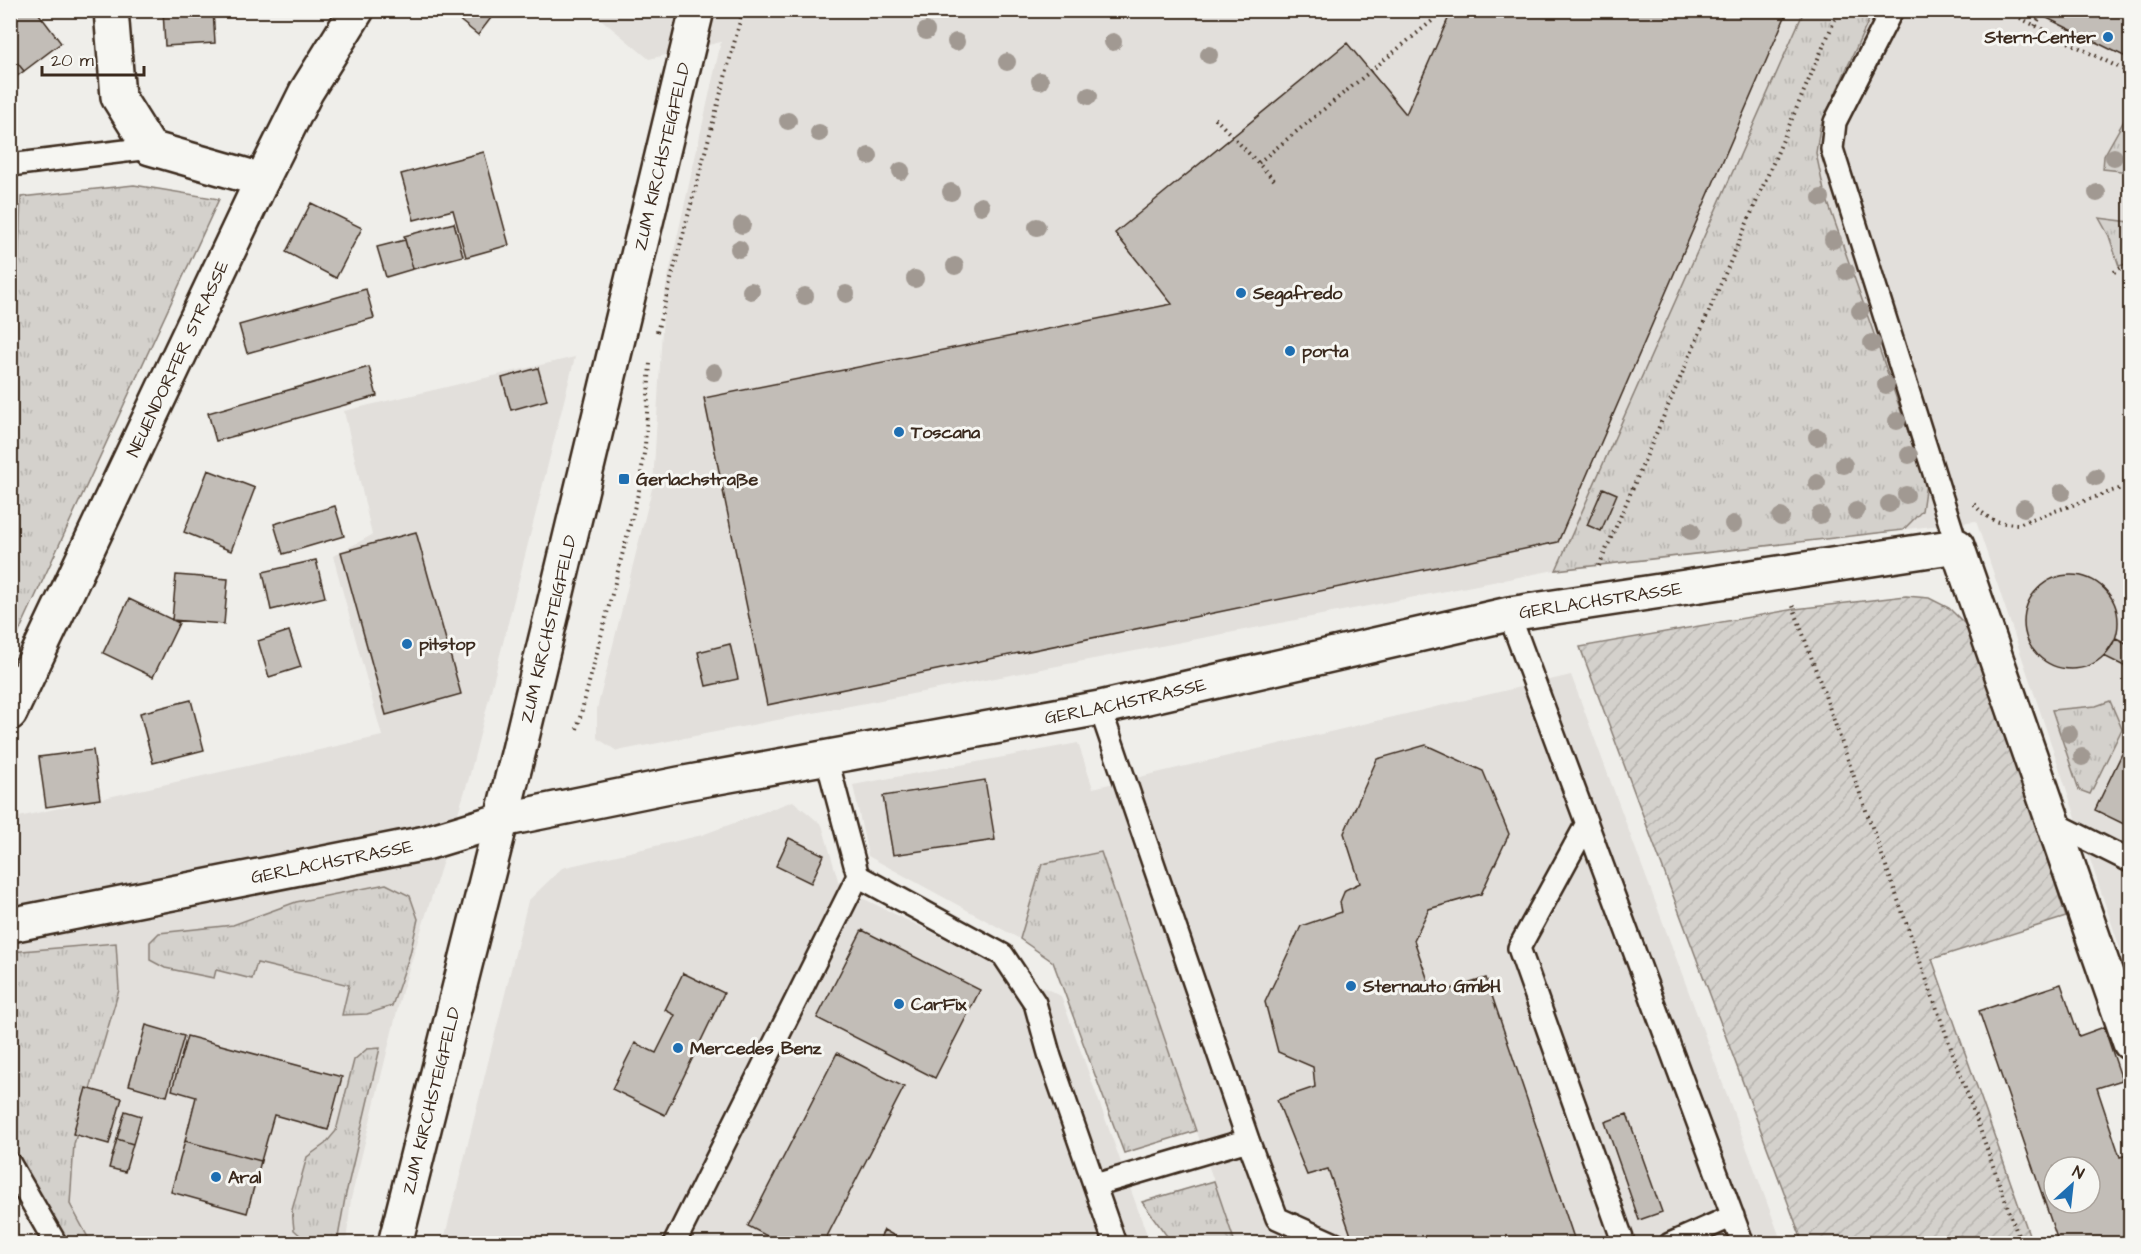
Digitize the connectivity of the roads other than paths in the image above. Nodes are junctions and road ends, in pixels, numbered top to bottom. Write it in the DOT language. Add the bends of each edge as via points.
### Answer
graph roads {
  1 [pos="111,10"];
  2 [pos="357,10"];
  3 [pos="697,10"];
  4 [pos="1892,10"];
  5 [pos="150,148"];
  6 [pos="10,165"];
  7 [pos="262,180"];
  8 [pos="1957,546"];
  9 [pos="1509,614"];
  10 [pos="1100,708"];
  11 [pos="10,713"];
  12 [pos="826,756"];
  13 [pos="502,820"];
  14 [pos="2054,823"];
  15 [pos="1587,825"];
  16 [pos="2130,861"];
  17 [pos="858,876"];
  18 [pos="10,926"];
  19 [pos="2130,1043"];
  20 [pos="1248,1140"];
  21 [pos="10,1164"];
  22 [pos="1095,1185"];
  23 [pos="1733,1216"];
  24 [pos="56,1244"];
  25 [pos="395,1244"];
  26 [pos="674,1244"];
  27 [pos="1115,1244"];
  28 [pos="1335,1244"];
  29 [pos="1624,1244"];
  30 [pos="1670,1244"];
  31 [pos="1743,1244"];
  1 -- 5 [label="street" via="118,97"];
  2 -- 7 [label="street, NEUENDORFER STRASSE" via="306,92"];
  3 -- 13 [label="street, ZUM KIRCHSTEIGFELD"];
  4 -- 8 [label="lane" via="1835,122 1832,149"];
  5 -- 6 [label="lane"];
  5 -- 7 [label="street"];
  7 -- 11 [label="street, NEUENDORFER STRASSE"];
  8 -- 9 [label="street, GERLACHSTRASSE"];
  8 -- 14 [label="street"];
  9 -- 10 [label="street, GERLACHSTRASSE"];
  9 -- 15 [label="lane"];
  10 -- 12 [label="street, GERLACHSTRASSE"];
  10 -- 20 [label="lane"];
  12 -- 13 [label="street, GERLACHSTRASSE"];
  12 -- 17 [label="lane"];
  13 -- 18 [label="street, GERLACHSTRASSE" via="426,843"];
  13 -- 25 [label="street, ZUM KIRCHSTEIGFELD"];
  14 -- 16 [label="lane"];
  14 -- 19 [label="street"];
  15 -- 23 [label="lane"];
  15 -- 29 [label="lane" via="1519,948"];
  17 -- 22 [label="lane" via="1003,955 1035,1003"];
  17 -- 26 [label="lane"];
  20 -- 22 [label="lane"];
  20 -- 28 [label="lane" via="1277,1218"];
  21 -- 24 [label="lane"];
  22 -- 27 [label="lane"];
  23 -- 30 [label="lane"];
  23 -- 31 [label="lane"];
}
